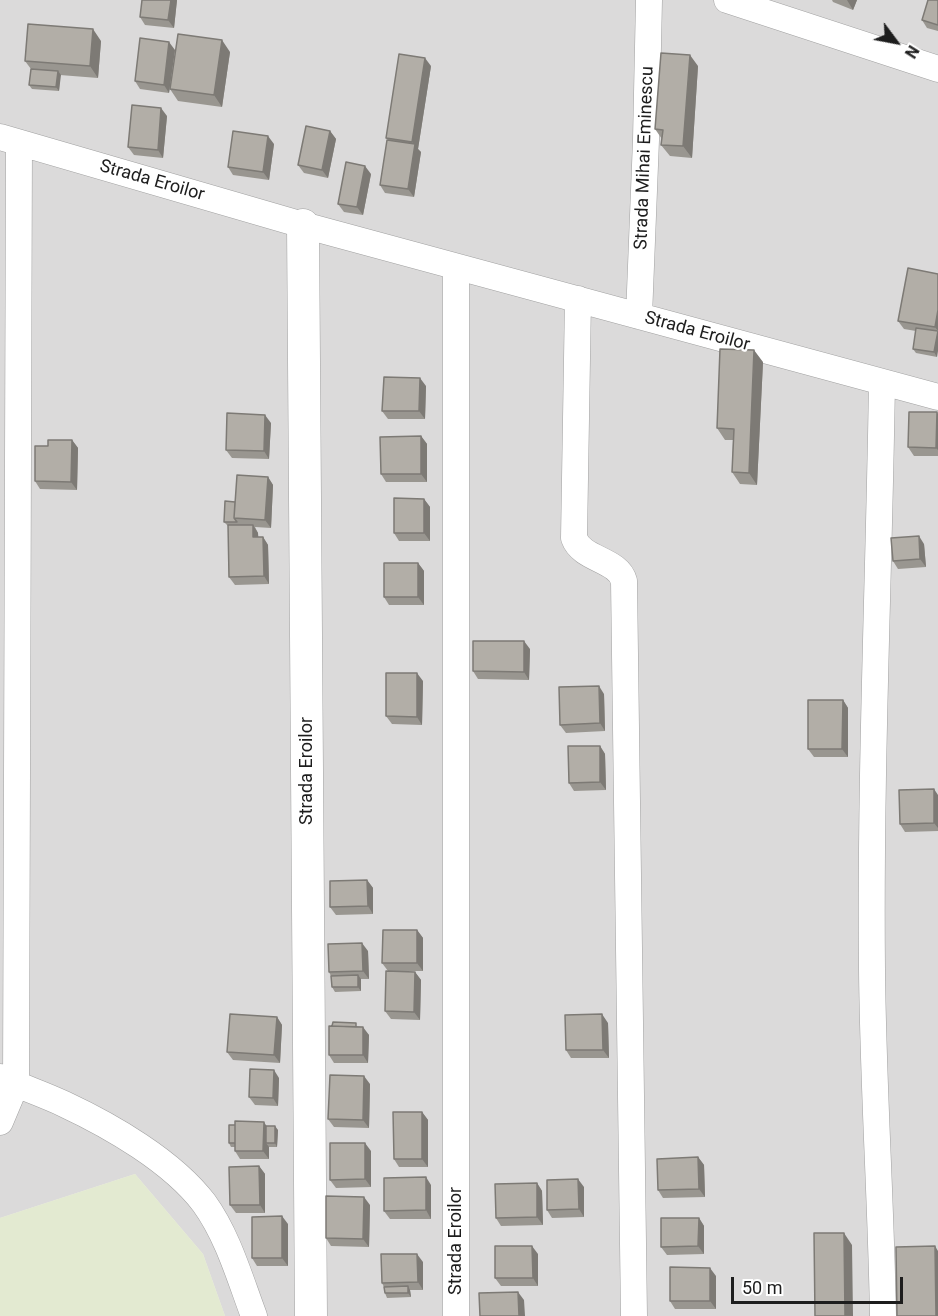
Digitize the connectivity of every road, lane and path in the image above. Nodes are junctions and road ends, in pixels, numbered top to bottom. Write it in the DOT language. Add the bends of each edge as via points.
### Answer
graph roads {
  1 [pos="649,0"];
  2 [pos="727,0"];
  3 [pos="938,69"];
  4 [pos="9,140"];
  5 [pos="303,225"];
  6 [pos="456,267"];
  7 [pos="578,299"];
  8 [pos="639,316"];
  9 [pos="882,382"];
  10 [pos="938,397"];
  11 [pos="8,1081"];
  12 [pos="0,1122"];
  13 [pos="254,1316"];
  14 [pos="311,1316"];
  15 [pos="456,1316"];
  16 [pos="634,1316"];
  17 [pos="883,1316"];
  1 -- 8 [label="street, Strada Mihai Eminescu"];
  2 -- 3 [label="street"];
  4 -- 5 [label="street, Strada Eroilor"];
  4 -- 11 [label="street"];
  5 -- 6 [label="street, Strada Eroilor"];
  5 -- 14 [label="street, Strada Eroilor"];
  6 -- 7 [label="street, Strada Eroilor"];
  6 -- 15 [label="street, Strada Eroilor"];
  7 -- 8 [label="street, Strada Eroilor"];
  7 -- 16 [label="street" via="574,538 579,547 619,571 624,581"];
  8 -- 9 [label="street, Strada Eroilor"];
  9 -- 10 [label="street, Strada Eroilor"];
  9 -- 17 [label="street" via="872,970"];
  11 -- 12 [label="street"];
  11 -- 13 [label="street" via="124,1136 190,1187 216,1222"];
}
